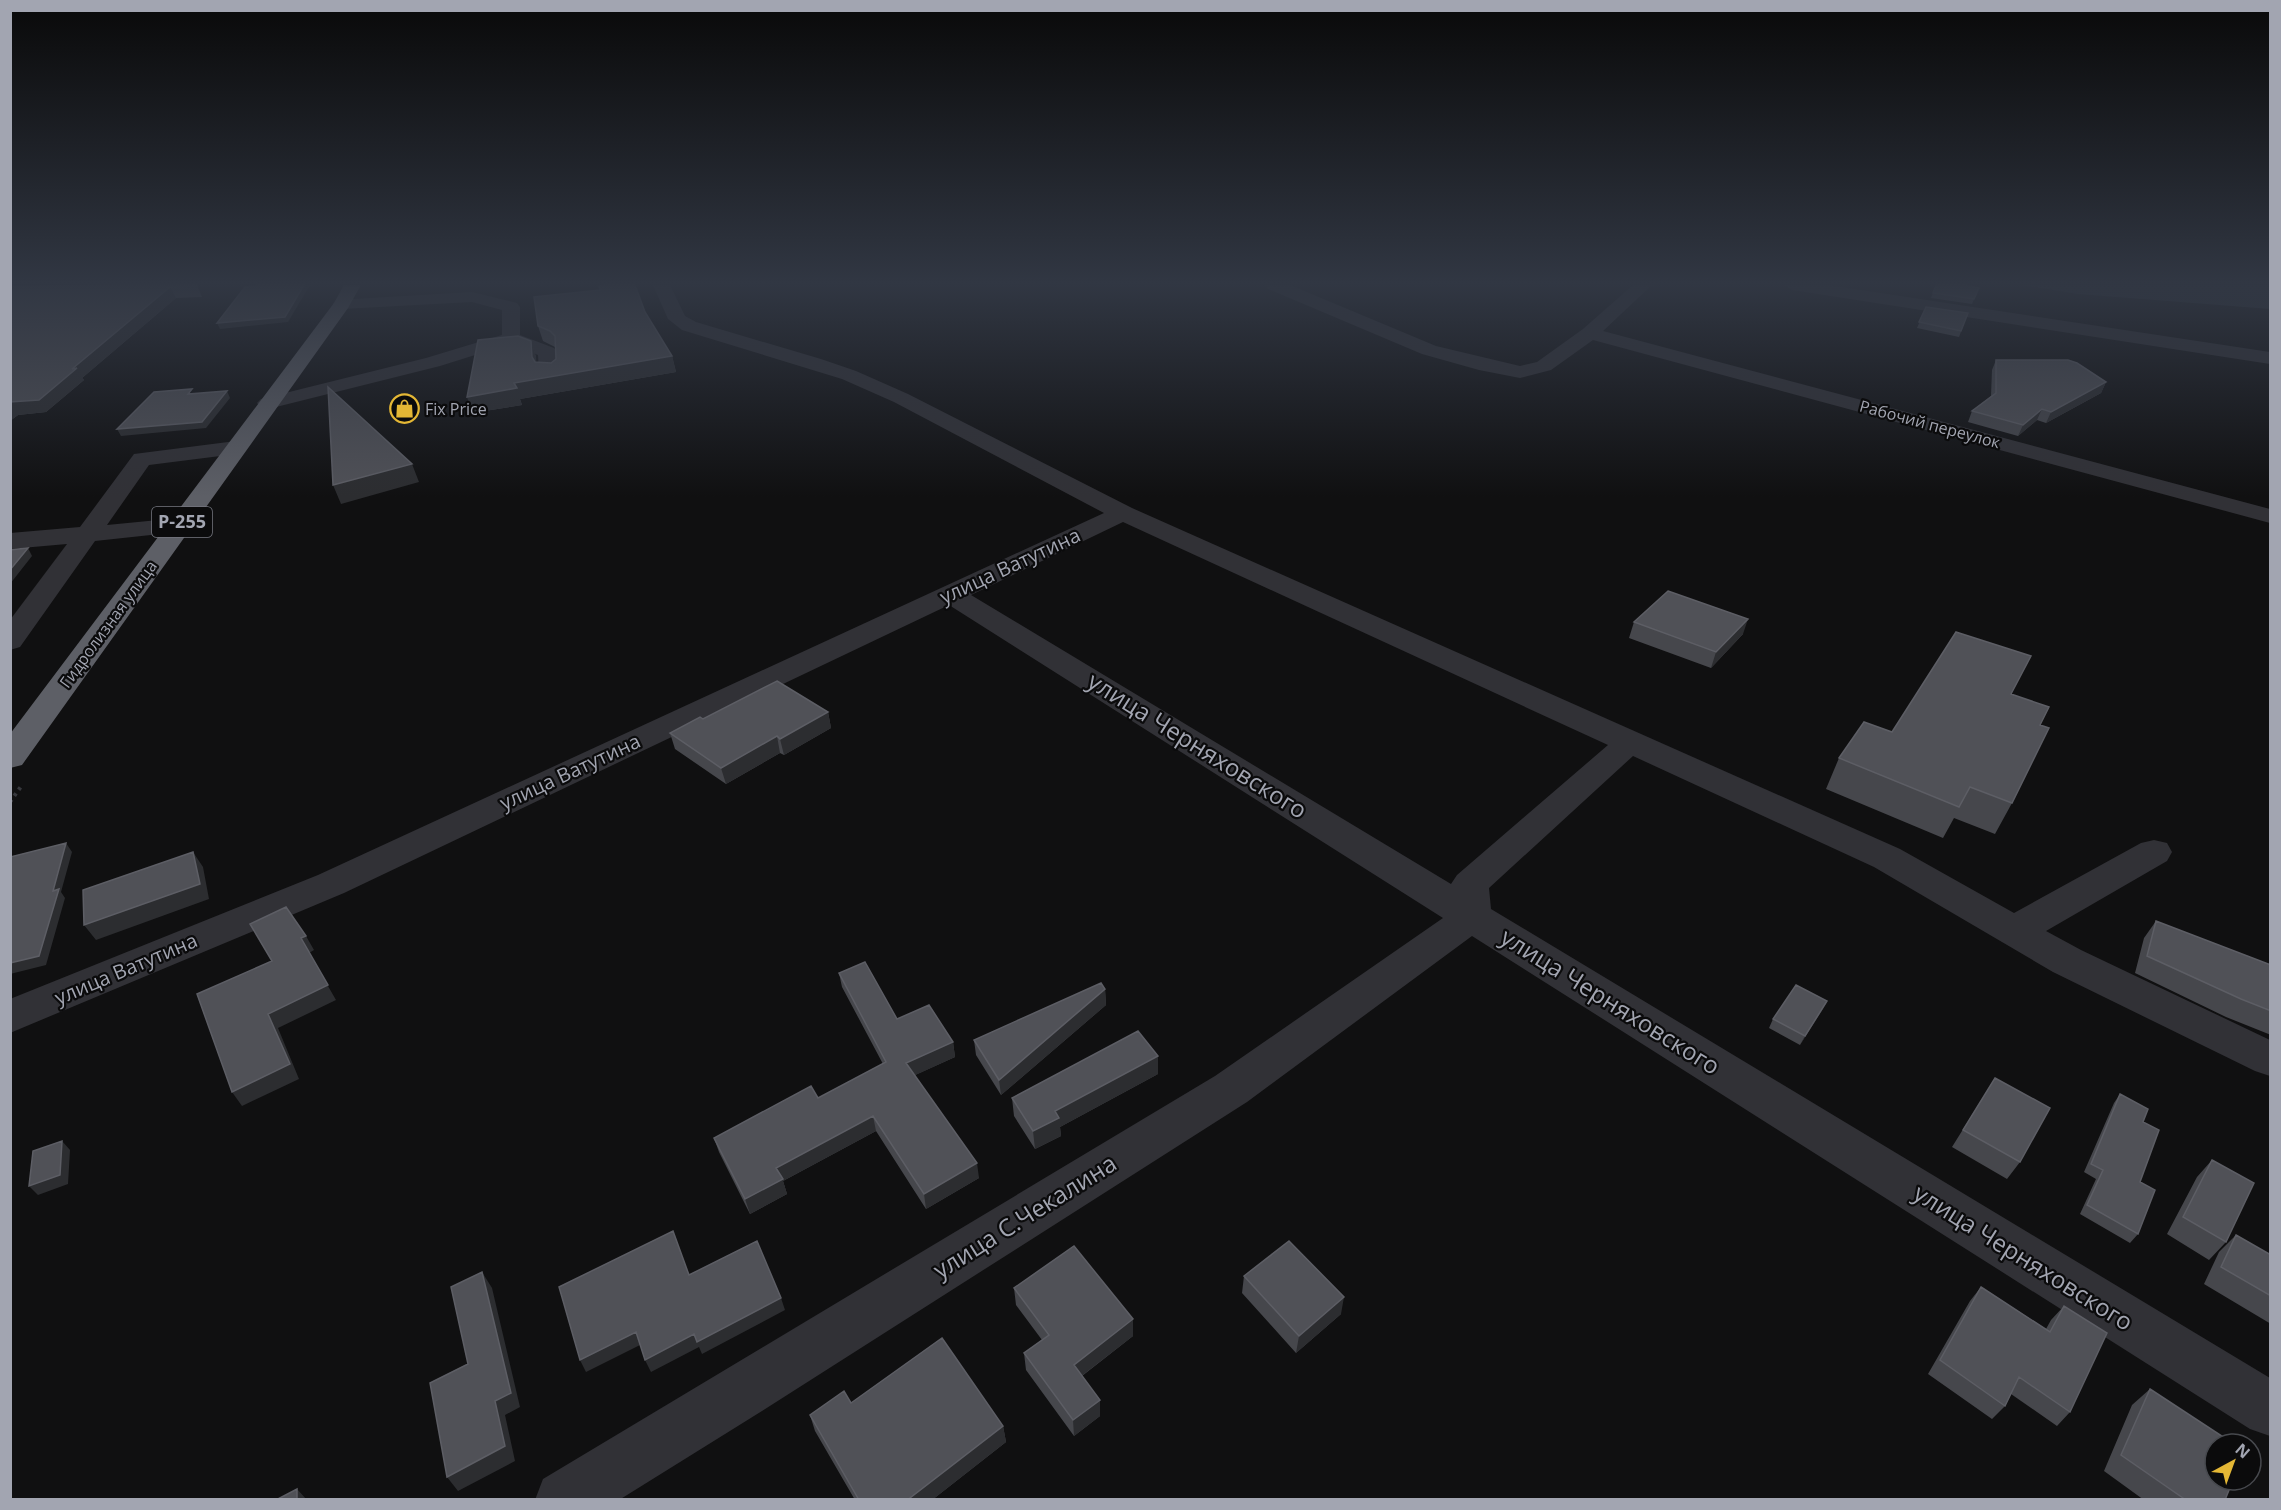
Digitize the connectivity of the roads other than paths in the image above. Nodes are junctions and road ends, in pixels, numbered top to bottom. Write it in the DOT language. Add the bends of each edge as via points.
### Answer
graph roads {
  1 [pos="303,355"];
  2 [pos="454,355"];
  3 [pos="547,355"];
  4 [pos="785,355"];
  5 [pos="1450,355"];
  6 [pos="1559,355"];
  7 [pos="1674,355"];
  8 [pos="2256,355"];
  9 [pos="2271,358"];
  10 [pos="549,373"];
  11 [pos="268,403"];
  12 [pos="236,448"];
  13 [pos="1123,513"];
  14 [pos="2271,516"];
  15 [pos="179,526"];
  16 [pos="88,534"];
  17 [pos="10,541"];
  18 [pos="950,594"];
  19 [pos="10,640"];
  20 [pos="1629,743"];
  21 [pos="10,758"];
  22 [pos="2154,852"];
  23 [pos="1473,916"];
  24 [pos="2014,931"];
  25 [pos="10,1017"];
  26 [pos="2271,1059"];
  27 [pos="2271,1410"];
  28 [pos="564,1500"];
  1 -- 11 [label="highway, Гидролизная улица / Р-255"];
  2 -- 11 [label="street"];
  3 -- 10 [label="street"];
  4 -- 13 [label="street" via="849,375 901,398"];
  5 -- 6 [label="street" via="1514,372 1544,366"];
  7 -- 14 [label="street, Рабочий переулок"];
  8 -- 9 [label="street"];
  11 -- 12 [label="highway, Гидролизная улица / Р-255"];
  12 -- 15 [label="highway, Гидролизная улица / Р-255"];
  12 -- 16 [label="street" via="142,459"];
  13 -- 18 [label="street, улица Ватутина"];
  13 -- 20 [label="street"];
  15 -- 16 [label="street"];
  15 -- 21 [label="highway, Гидролизная улица / Р-255"];
  16 -- 17 [label="street"];
  16 -- 19 [label="street"];
  18 -- 23 [label="street, улица Черняховского"];
  18 -- 25 [label="street, улица Ватутина" via="331,884"];
  20 -- 23 [label="street" via="1470,884"];
  20 -- 24 [label="street" via="1887,858"];
  22 -- 24 [label="street"];
  23 -- 27 [label="street, улица Черняховского"];
  23 -- 28 [label="street, улица С.Чекалина" via="1231,1089"];
  24 -- 26 [label="street" via="2067,961"];
}
